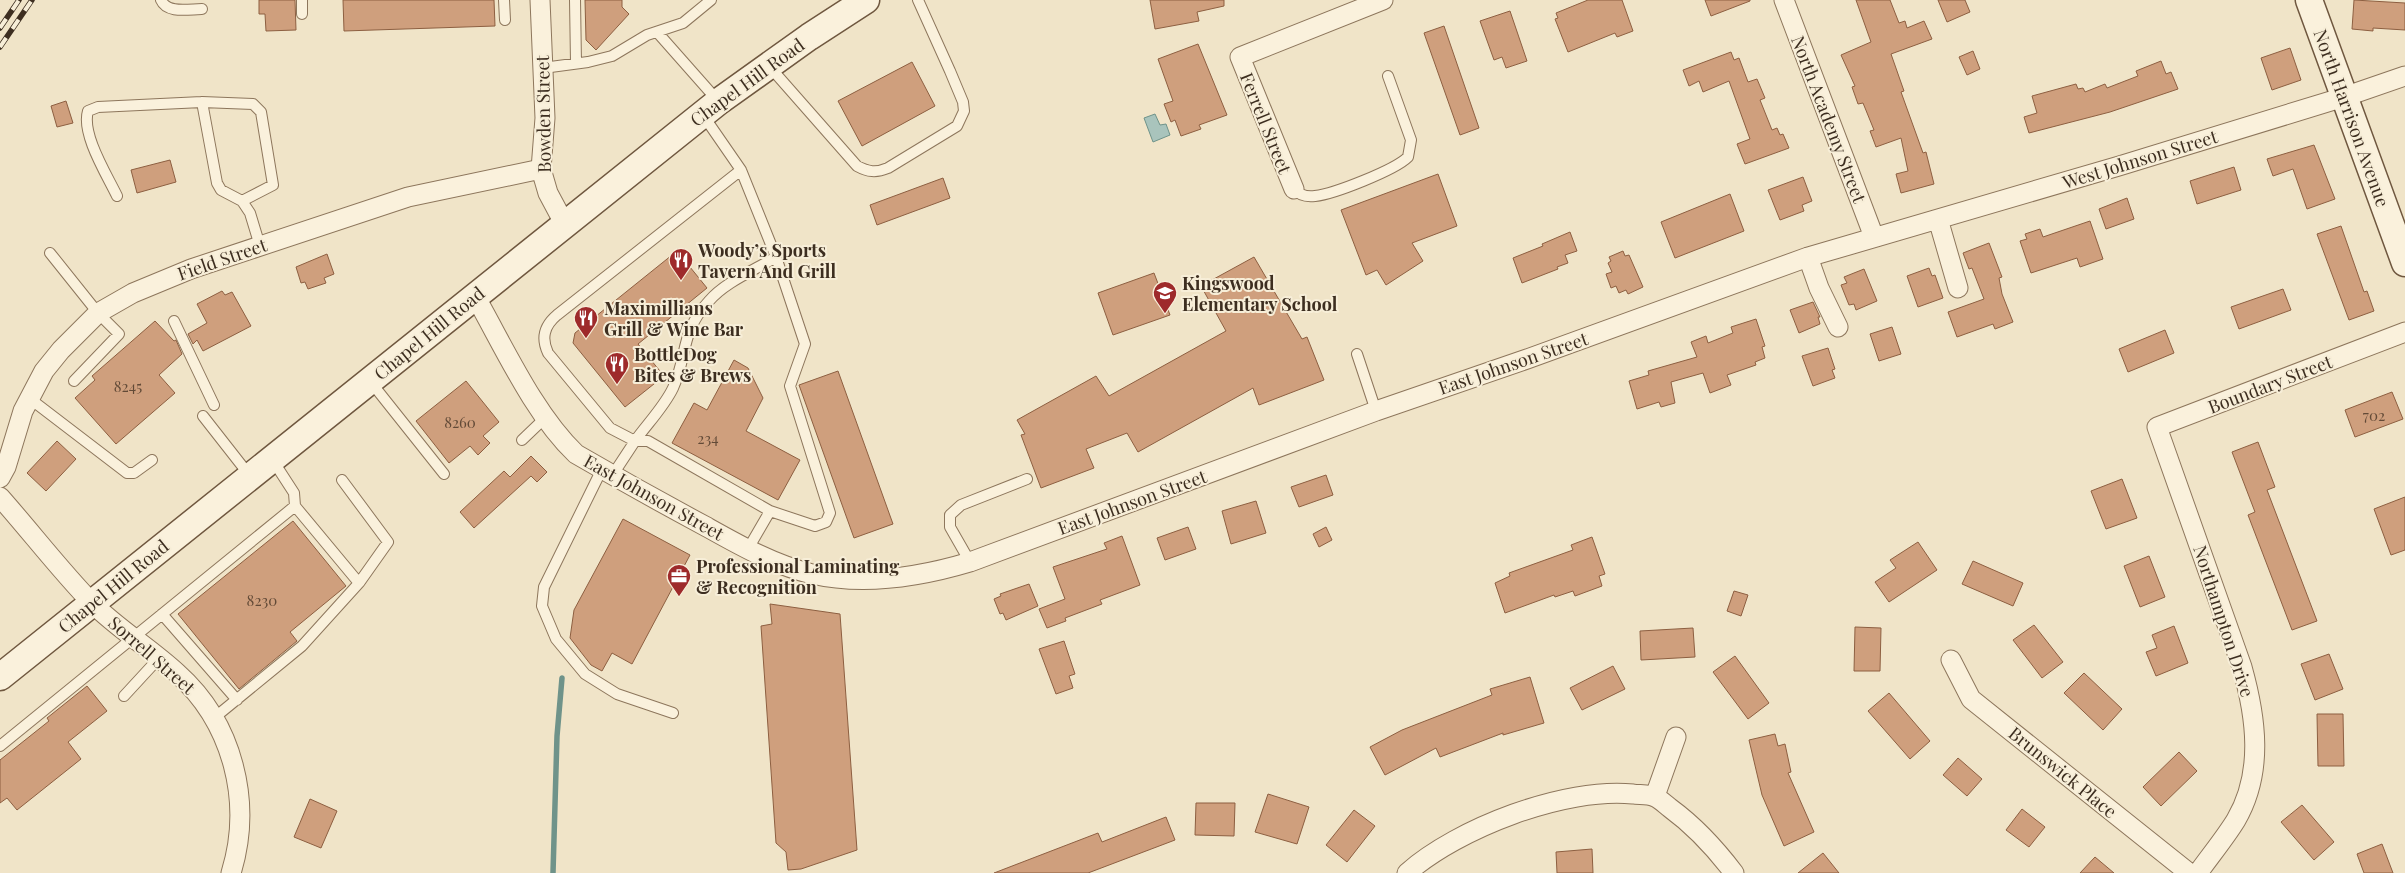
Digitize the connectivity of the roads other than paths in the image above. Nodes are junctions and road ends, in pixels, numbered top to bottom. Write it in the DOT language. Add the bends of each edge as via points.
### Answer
graph roads {
  1 [pos="161,0"];
  2 [pos="302,0"];
  3 [pos="504,0"];
  4 [pos="540,0"];
  5 [pos="575,0"];
  6 [pos="711,0"];
  7 [pos="866,0"];
  8 [pos="918,0"];
  9 [pos="1383,0"];
  10 [pos="1784,0"];
  11 [pos="2309,0"];
  12 [pos="202,9"];
  13 [pos="302,14"];
  14 [pos="505,20"];
  15 [pos="657,32"];
  16 [pos="576,64"];
  17 [pos="768,65"];
  18 [pos="543,68"];
  19 [pos="1388,76"];
  20 [pos="2405,76"];
  21 [pos="2344,97"];
  22 [pos="202,102"];
  23 [pos="711,108"];
  24 [pos="541,169"];
  25 [pos="741,170"];
  26 [pos="1294,189"];
  27 [pos="116,196"];
  28 [pos="242,201"];
  29 [pos="1938,219"];
  30 [pos="564,223"];
  31 [pos="1874,237"];
  32 [pos="260,246"];
  33 [pos="50,253"];
  34 [pos="776,257"];
  35 [pos="1808,257"];
  36 [pos="2405,263"];
  37 [pos="1958,288"];
  38 [pos="475,296"];
  39 [pos="98,313"];
  40 [pos="174,321"];
  41 [pos="1838,327"];
  42 [pos="2405,332"];
  43 [pos="1357,354"];
  44 [pos="370,380"];
  45 [pos="74,381"];
  46 [pos="29,398"];
  47 [pos="214,405"];
  48 [pos="1376,411"];
  49 [pos="203,416"];
  50 [pos="545,418"];
  51 [pos="522,440"];
  52 [pos="635,441"];
  53 [pos="2165,449"];
  54 [pos="272,458"];
  55 [pos="152,460"];
  56 [pos="607,472"];
  57 [pos="444,474"];
  58 [pos="250,476"];
  59 [pos="0,478"];
  60 [pos="1027,479"];
  61 [pos="342,480"];
  62 [pos="0,497"];
  63 [pos="295,506"];
  64 [pos="770,511"];
  65 [pos="748,550"];
  66 [pos="970,562"];
  67 [pos="359,583"];
  68 [pos="92,603"];
  69 [pos="162,614"];
  70 [pos="132,637"];
  71 [pos="159,658"];
  72 [pos="1951,660"];
  73 [pos="0,677"];
  74 [pos="124,696"];
  75 [pos="237,700"];
  76 [pos="673,713"];
  77 [pos="214,718"];
  78 [pos="1676,737"];
  79 [pos="0,746"];
  80 [pos="1655,796"];
  81 [pos="231,873"];
  82 [pos="1407,873"];
  83 [pos="1734,873"];
  84 [pos="2189,873"];
  85 [pos="2198,873"];
  1 -- 12 [label="lane" via="170,9"];
  2 -- 13 [label="lane"];
  3 -- 14 [label="lane"];
  4 -- 18 [label="street, Bowden Street"];
  5 -- 16 [label="lane"];
  6 -- 15 [label="lane" via="683,23"];
  7 -- 17 [label="main road, Chapel Hill Road"];
  8 -- 17 [label="lane" via="950,70 964,112 957,126 888,168 871,172 857,166"];
  9 -- 26 [label="street, Ferrell Street" via="1240,57"];
  10 -- 31 [label="street, North Academy Street"];
  11 -- 21 [label="main road, North Harrison Avenue"];
  15 -- 16 [label="lane" via="612,56"];
  15 -- 23 [label="lane"];
  16 -- 18 [label="lane"];
  17 -- 23 [label="main road, Chapel Hill Road"];
  18 -- 24 [label="street, Bowden Street" via="545,118"];
  19 -- 26 [label="lane" via="1410,134 1411,152 1400,165 1347,186 1315,196 1300,194"];
  20 -- 21 [label="street, West Johnson Street"];
  21 -- 29 [label="street, West Johnson Street"];
  21 -- 36 [label="main road, North Harrison Avenue"];
  22 -- 27 [label="lane" via="98,107 88,111 89,136"];
  22 -- 28 [label="lane" via="217,183 221,190"];
  22 -- 28 [label="lane" via="253,104 262,112 273,185"];
  23 -- 25 [label="lane"];
  23 -- 30 [label="main road, Chapel Hill Road"];
  24 -- 30 [label="street, Bowden Street" via="548,193"];
  24 -- 32 [label="street, Field Street" via="408,197"];
  25 -- 34 [label="lane"];
  25 -- 52 [label="lane" via="557,315 545,330 548,353 610,428"];
  28 -- 32 [label="lane" via="250,213"];
  29 -- 31 [label="street, West Johnson Street"];
  29 -- 37 [label="street"];
  30 -- 38 [label="main road, Chapel Hill Road"];
  31 -- 35 [label="street, East Johnson Street"];
  32 -- 39 [label="street, Field Street" via="158,281"];
  33 -- 39 [label="lane"];
  34 -- 52 [label="lane" via="715,294 702,310 687,335 671,392"];
  34 -- 64 [label="lane" via="805,344 790,386 830,513 826,522 815,526"];
  35 -- 41 [label="street"];
  35 -- 48 [label="street, East Johnson Street" via="1527,360"];
  38 -- 44 [label="main road, Chapel Hill Road"];
  38 -- 50 [label="street, East Johnson Street"];
  39 -- 45 [label="lane" via="119,334"];
  39 -- 46 [label="street, Field Street" via="44,371"];
  40 -- 47 [label="lane"];
  42 -- 53 [label="street, Boundary Street" via="2157,427"];
  43 -- 48 [label="lane"];
  44 -- 54 [label="main road, Chapel Hill Road"];
  44 -- 57 [label="lane"];
  46 -- 55 [label="lane" via="127,473 134,473"];
  46 -- 59 [label="street, Field Street"];
  48 -- 66 [label="street, East Johnson Street"];
  49 -- 58 [label="lane"];
  50 -- 51 [label="lane"];
  50 -- 56 [label="street, East Johnson Street" via="576,454"];
  52 -- 56 [label="lane"];
  52 -- 64 [label="lane" via="648,441"];
  53 -- 85 [label="street, Northampton Drive" via="2242,667 2252,701 2255,727 2254,763 2247,796 2236,819"];
  54 -- 58 [label="main road, Chapel Hill Road"];
  54 -- 63 [label="lane" via="294,493"];
  56 -- 65 [label="street, East Johnson Street"];
  56 -- 76 [label="lane" via="544,587 542,606 556,639 585,674 617,694"];
  58 -- 68 [label="main road, Chapel Hill Road"];
  60 -- 66 [label="lane" via="961,505 950,515 950,527"];
  61 -- 67 [label="lane" via="388,542"];
  62 -- 68 [label="street, Sorrell Street"];
  63 -- 67 [label="lane"];
  63 -- 69 [label="lane"];
  64 -- 65 [label="lane"];
  65 -- 66 [label="street, East Johnson Street" via="785,566 844,579 917,576"];
  67 -- 75 [label="lane" via="302,646"];
  68 -- 70 [label="street, Sorrell Street"];
  68 -- 73 [label="main road, Chapel Hill Road"];
  69 -- 70 [label="lane"];
  69 -- 75 [label="lane"];
  70 -- 71 [label="street, Sorrell Street"];
  70 -- 79 [label="lane"];
  71 -- 74 [label="lane"];
  71 -- 77 [label="street, Sorrell Street" via="194,690"];
  72 -- 84 [label="street, Brunswick Place" via="1971,699"];
  75 -- 77 [label="lane"];
  77 -- 81 [label="street, Sorrell Street" via="227,744 239,790 239,827"];
  78 -- 80 [label="street"];
  80 -- 82 [label="street" via="1599,794 1535,807 1493,822 1444,846"];
  80 -- 83 [label="street" via="1701,832"];
}
